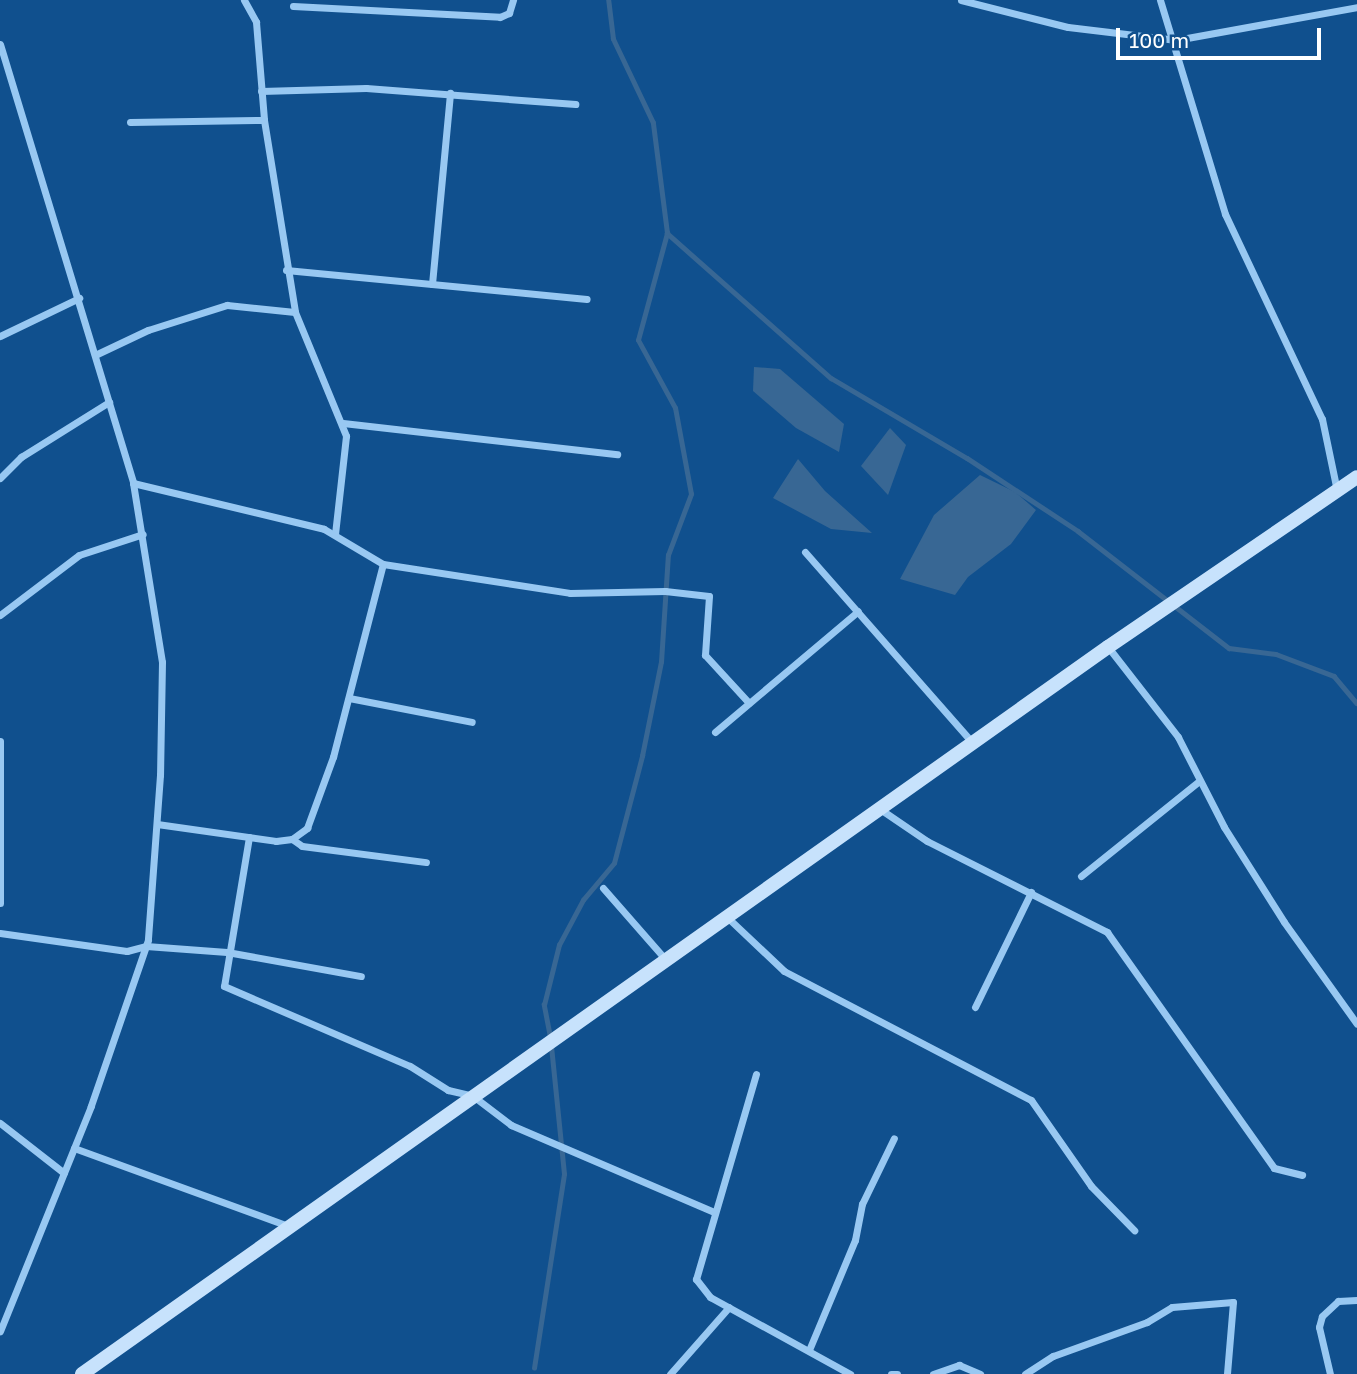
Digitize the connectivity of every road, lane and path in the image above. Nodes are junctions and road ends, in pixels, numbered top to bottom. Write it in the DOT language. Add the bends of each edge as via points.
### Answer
graph roads {
  1 [pos="244,0"];
  2 [pos="513,0"];
  3 [pos="961,0"];
  4 [pos="1160,0"];
  5 [pos="1347,0"];
  6 [pos="293,6"];
  7 [pos="1357,7"];
  8 [pos="1345,10"];
  9 [pos="1176,40"];
  10 [pos="0,44"];
  11 [pos="261,92"];
  12 [pos="450,93"];
  13 [pos="575,104"];
  14 [pos="264,120"];
  15 [pos="130,122"];
  16 [pos="286,270"];
  17 [pos="432,284"];
  18 [pos="79,298"];
  19 [pos="587,299"];
  20 [pos="295,312"];
  21 [pos="0,336"];
  22 [pos="95,355"];
  23 [pos="109,402"];
  24 [pos="343,423"];
  25 [pos="617,454"];
  26 [pos="1357,477"];
  27 [pos="0,478"];
  28 [pos="133,483"];
  29 [pos="1337,492"];
  30 [pos="143,534"];
  31 [pos="335,534"];
  32 [pos="805,552"];
  33 [pos="383,564"];
  34 [pos="858,611"];
  35 [pos="0,615"];
  36 [pos="1108,647"];
  37 [pos="348,698"];
  38 [pos="749,703"];
  39 [pos="472,722"];
  40 [pos="715,732"];
  41 [pos="0,741"];
  42 [pos="973,743"];
  43 [pos="1198,782"];
  44 [pos="880,809"];
  45 [pos="157,824"];
  46 [pos="249,837"];
  47 [pos="292,839"];
  48 [pos="426,862"];
  49 [pos="1081,876"];
  50 [pos="603,888"];
  51 [pos="1031,892"];
  52 [pos="0,903"];
  53 [pos="728,918"];
  54 [pos="0,933"];
  55 [pos="146,946"];
  56 [pos="227,952"];
  57 [pos="666,960"];
  58 [pos="361,976"];
  59 [pos="975,1007"];
  60 [pos="1357,1024"];
  61 [pos="756,1074"];
  62 [pos="473,1096"];
  63 [pos="0,1123"];
  64 [pos="894,1138"];
  65 [pos="74,1148"];
  66 [pos="64,1173"];
  67 [pos="1302,1175"];
  68 [pos="712,1211"];
  69 [pos="288,1226"];
  70 [pos="1134,1230"];
  71 [pos="1357,1300"];
  72 [pos="729,1307"];
  73 [pos="0,1331"];
  74 [pos="809,1350"];
  75 [pos="82,1374"];
  76 [pos="670,1374"];
  77 [pos="850,1374"];
  78 [pos="891,1374"];
  79 [pos="897,1374"];
  80 [pos="933,1374"];
  81 [pos="980,1374"];
  82 [pos="1025,1374"];
  83 [pos="1227,1374"];
  84 [pos="1330,1374"];
  1 -- 11 [label="street" via="256,22"];
  2 -- 6 [label="street" via="509,13 500,17"];
  3 -- 9 [label="street" via="1056,25"];
  4 -- 9 [label="street"];
  5 -- 8 [label="street"];
  7 -- 8 [label="street"];
  8 -- 9 [label="street"];
  9 -- 29 [label="street" via="1225,214 1322,419"];
  10 -- 18 [label="street"];
  11 -- 12 [label="street" via="366,88"];
  11 -- 14 [label="street"];
  12 -- 13 [label="street"];
  12 -- 17 [label="street"];
  14 -- 15 [label="street"];
  14 -- 16 [label="street"];
  16 -- 17 [label="street"];
  16 -- 20 [label="street"];
  17 -- 19 [label="street"];
  18 -- 21 [label="street"];
  18 -- 22 [label="street"];
  20 -- 22 [label="street" via="227,305 148,330"];
  20 -- 24 [label="street"];
  22 -- 23 [label="street"];
  23 -- 27 [label="street" via="21,457"];
  23 -- 28 [label="street"];
  24 -- 25 [label="street"];
  24 -- 31 [label="street" via="346,436"];
  26 -- 29 [label="main road"];
  28 -- 30 [label="street"];
  28 -- 31 [label="street"];
  29 -- 36 [label="main road"];
  30 -- 35 [label="street" via="79,555"];
  30 -- 45 [label="street" via="162,662"];
  31 -- 33 [label="street"];
  32 -- 34 [label="street"];
  33 -- 37 [label="street"];
  33 -- 38 [label="street" via="570,593 665,591 709,596 705,655"];
  34 -- 38 [label="street"];
  34 -- 42 [label="street"];
  36 -- 42 [label="main road"];
  36 -- 43 [label="street" via="1178,737"];
  37 -- 39 [label="street"];
  37 -- 47 [label="street" via="315,813 307,828"];
  38 -- 40 [label="street"];
  41 -- 52 [label="street"];
  42 -- 44 [label="main road"];
  43 -- 49 [label="street"];
  43 -- 60 [label="street" via="1284,922"];
  44 -- 51 [label="street" via="927,841"];
  44 -- 53 [label="main road"];
  45 -- 46 [label="street"];
  45 -- 55 [label="street"];
  46 -- 47 [label="street"];
  46 -- 56 [label="street"];
  47 -- 48 [label="street" via="302,846"];
  50 -- 57 [label="street"];
  51 -- 59 [label="street"];
  51 -- 67 [label="street" via="1107,932 1274,1168"];
  53 -- 57 [label="main road"];
  53 -- 70 [label="street" via="784,971 1031,1100 1091,1186"];
  54 -- 55 [label="street" via="127,951"];
  55 -- 56 [label="street"];
  55 -- 65 [label="street"];
  56 -- 58 [label="street"];
  56 -- 62 [label="street" via="223,982 228,988 410,1066 448,1090"];
  57 -- 62 [label="main road"];
  61 -- 68 [label="street"];
  62 -- 68 [label="street" via="512,1125"];
  62 -- 69 [label="main road"];
  63 -- 66 [label="street"];
  64 -- 74 [label="street" via="862,1204 855,1240"];
  65 -- 66 [label="street"];
  65 -- 69 [label="street"];
  66 -- 73 [label="street"];
  68 -- 72 [label="street" via="696,1279 710,1297"];
  69 -- 75 [label="main road"];
  71 -- 84 [label="street" via="1338,1301 1322,1316 1319,1327"];
  72 -- 74 [label="street"];
  72 -- 76 [label="street"];
  74 -- 77 [label="street"];
  78 -- 79 [label="street"];
  80 -- 81 [label="street" via="959,1365"];
  82 -- 83 [label="street" via="1053,1356 1147,1322 1172,1307 1233,1302"];
}
